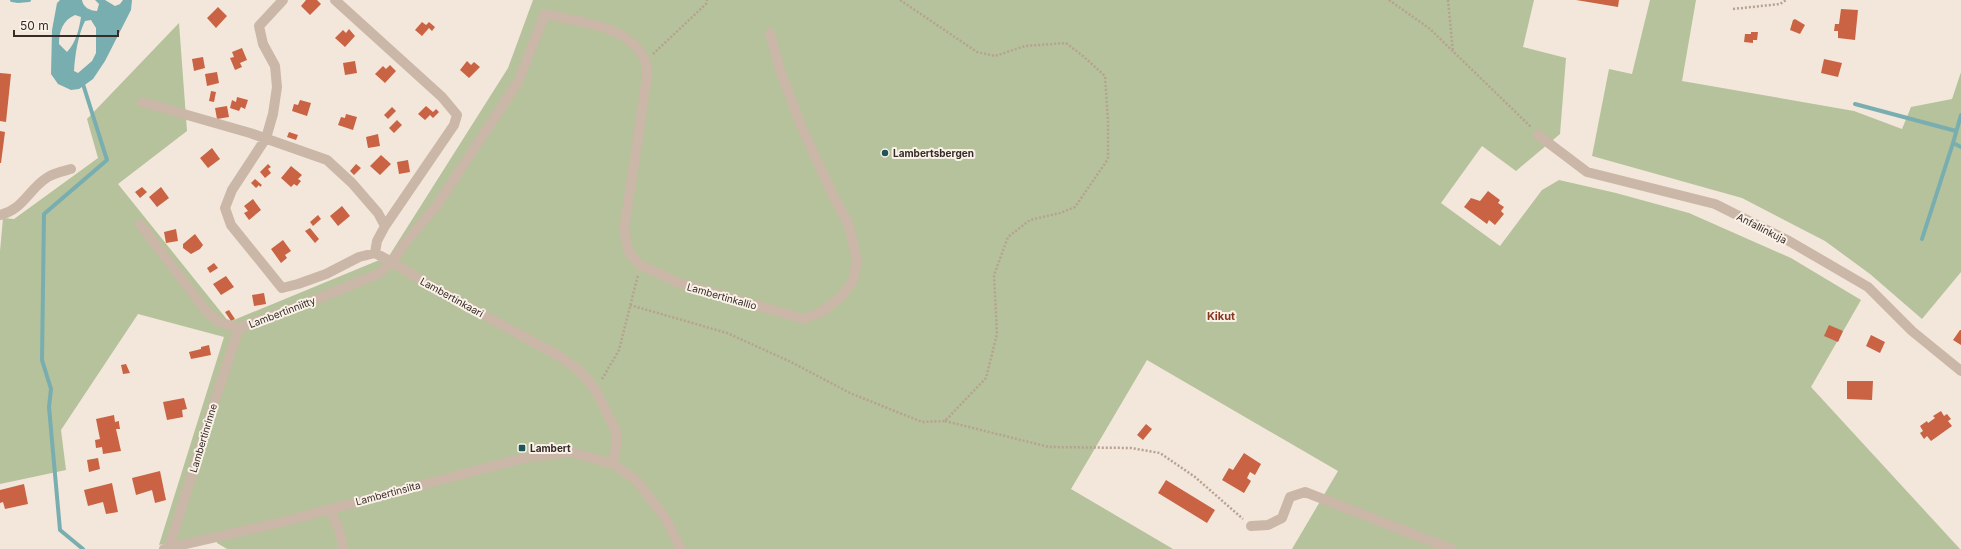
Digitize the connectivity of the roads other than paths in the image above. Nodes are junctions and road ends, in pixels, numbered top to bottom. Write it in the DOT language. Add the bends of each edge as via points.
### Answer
graph roads {
  1 [pos="283,0"];
  2 [pos="335,0"];
  3 [pos="770,33"];
  4 [pos="142,102"];
  5 [pos="1538,135"];
  6 [pos="266,138"];
  7 [pos="72,169"];
  8 [pos="0,215"];
  9 [pos="140,224"];
  10 [pos="384,226"];
  11 [pos="375,253"];
  12 [pos="390,264"];
  13 [pos="239,328"];
  14 [pos="1961,371"];
  15 [pos="613,464"];
  16 [pos="329,509"];
  17 [pos="1251,526"];
  18 [pos="166,549"];
  19 [pos="342,549"];
  20 [pos="682,549"];
  21 [pos="1451,549"];
  1 -- 6 [label="street" via="259,26 263,44 275,66 277,87"];
  2 -- 10 [label="street" via="442,97 457,115 454,124"];
  3 -- 12 [label="street, Lambertinkallio" via="780,70 802,128 849,225 857,260 853,281 840,298 821,312 804,319 679,283 640,265 629,252 624,230 646,83 646,62 634,44 620,33 545,14 514,88 437,205"];
  4 -- 6 [label="street"];
  5 -- 14 [label="street, Anfallinkuja" via="1587,172 1715,204 1789,241 1868,287 1912,330"];
  6 -- 10 [label="street" via="327,160 374,208"];
  6 -- 11 [label="street" via="232,190 225,208 231,225 276,282 282,288 298,284 326,274 359,257"];
  7 -- 8 [label="street" via="46,178 17,208"];
  9 -- 13 [label="street, Lambertinniitty" via="207,312 219,322"];
  10 -- 11 [label="street"];
  11 -- 12 [label="street, Lambertinkaari" via="388,260"];
  12 -- 13 [label="street, Lambertinniitty" via="378,274"];
  12 -- 15 [label="street, Lambertinkaari" via="559,356 580,371 595,389 616,431"];
  13 -- 18 [label="street, Lambertinrinne"];
  15 -- 16 [label="street, Lambertinsilta" via="570,452 529,457"];
  15 -- 20 [label="street" via="636,480 650,496"];
  16 -- 18 [label="street, Lambertinsilta" via="228,536"];
  16 -- 19 [label="street" via="340,531"];
  17 -- 21 [label="street" via="1268,525 1282,518 1290,497 1305,492"];
}
